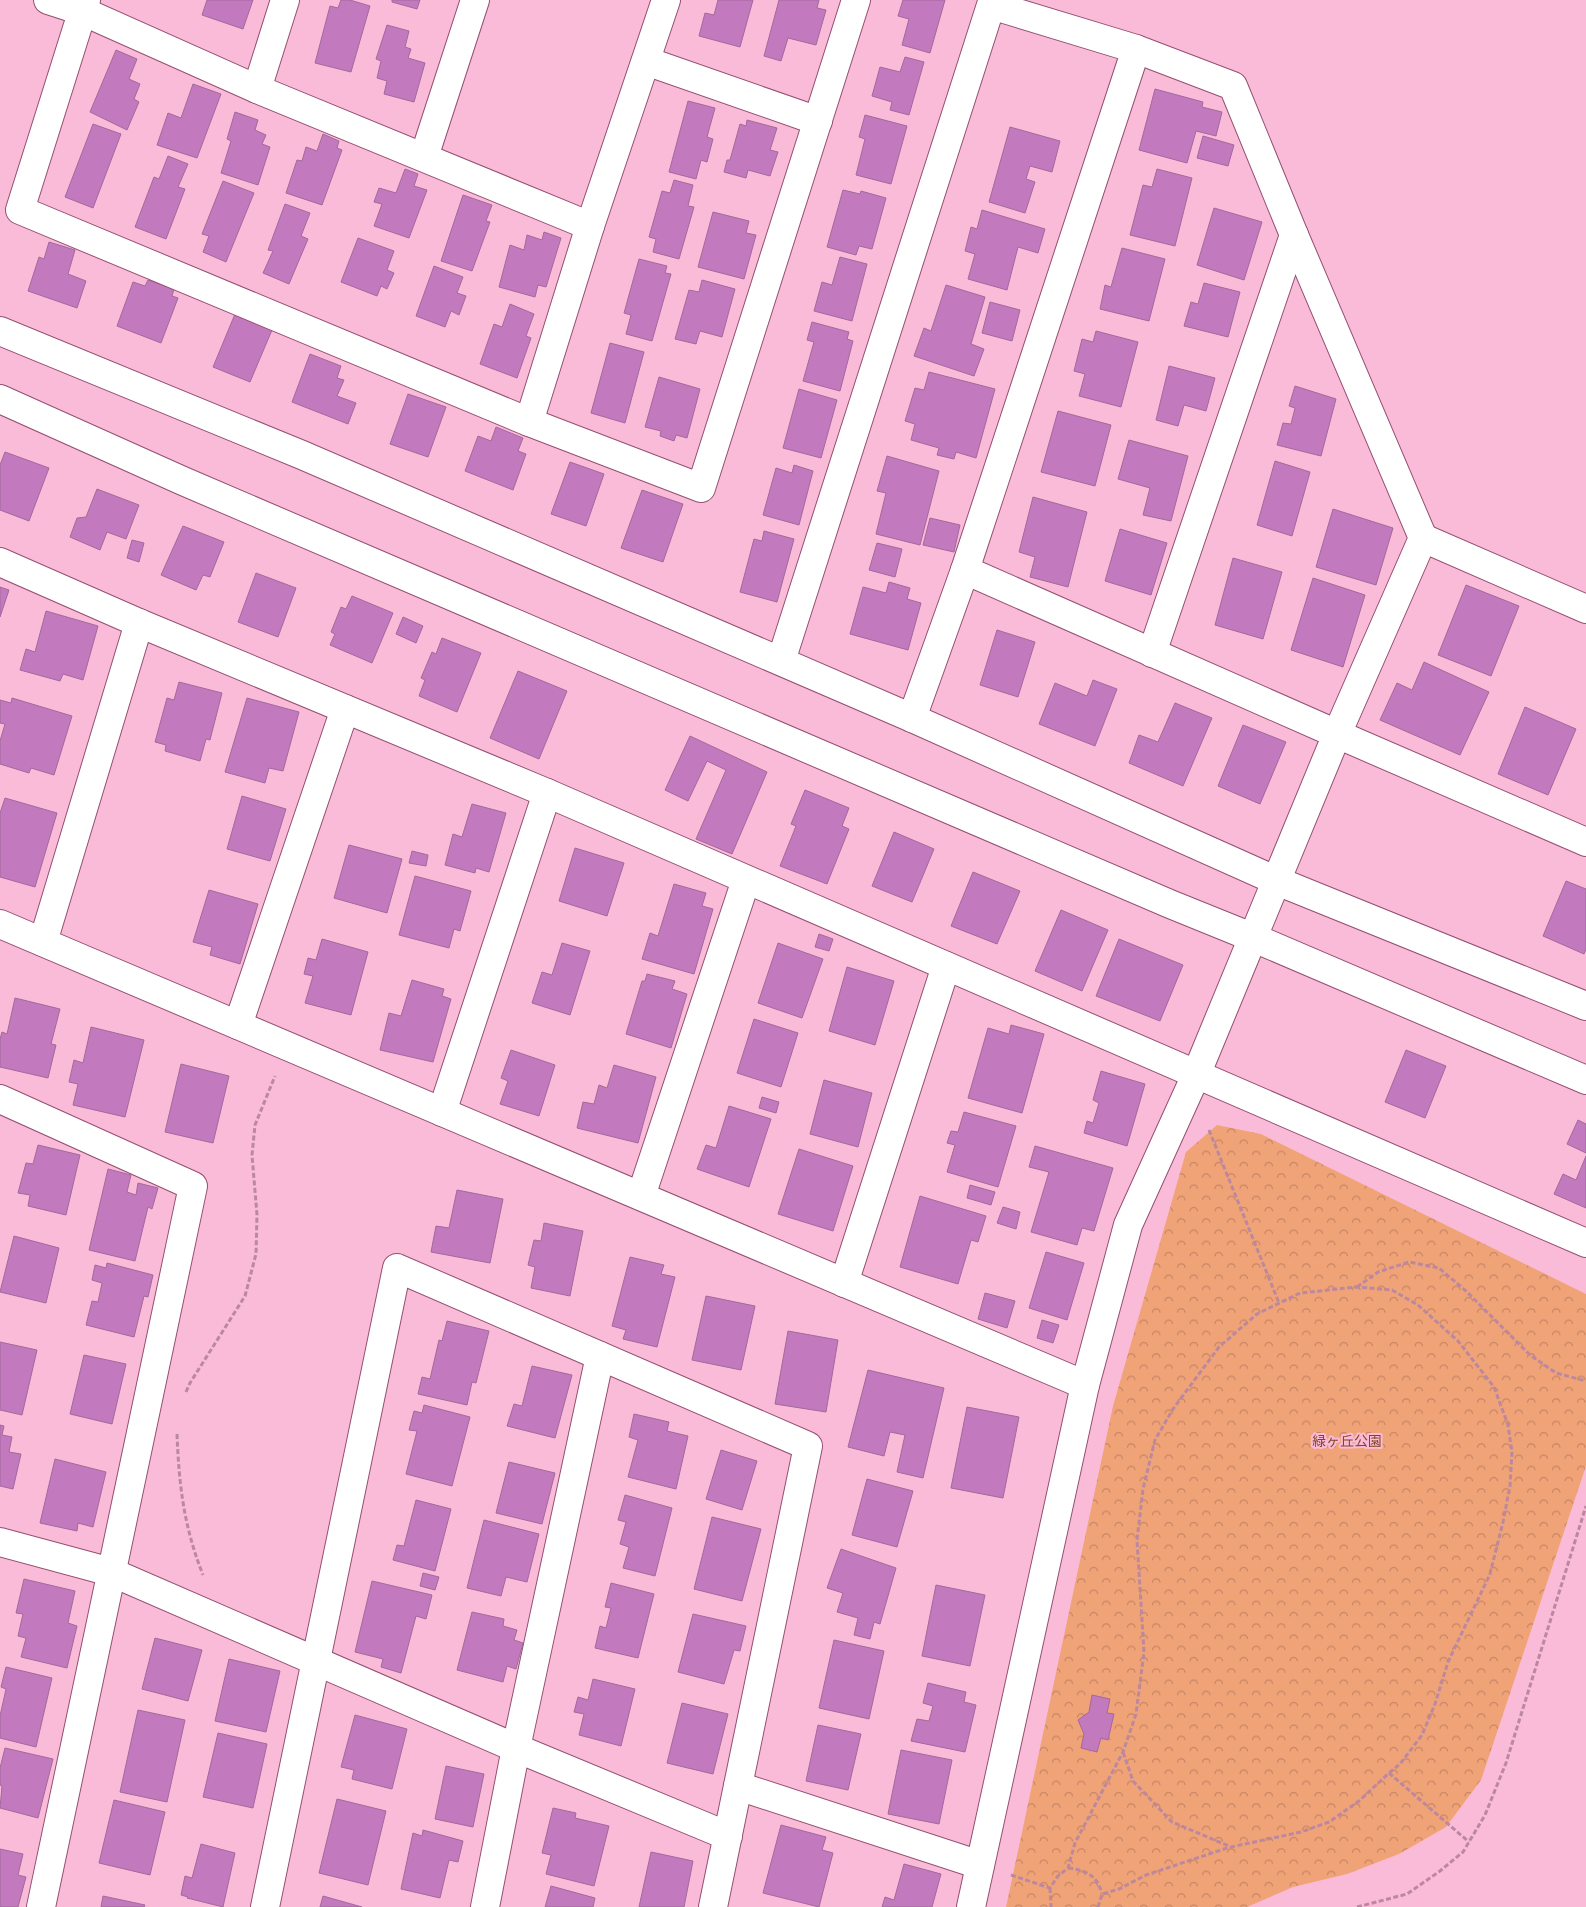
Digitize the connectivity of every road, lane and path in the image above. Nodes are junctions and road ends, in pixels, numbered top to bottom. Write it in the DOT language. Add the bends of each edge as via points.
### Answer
graph roads {
  1 [pos="48,0"];
  2 [pos="285,0"];
  3 [pos="474,0"];
  4 [pos="666,0"];
  5 [pos="856,0"];
  6 [pos="84,6"];
  7 [pos="1136,49"];
  8 [pos="646,62"];
  9 [pos="257,89"];
  10 [pos="818,120"];
  11 [pos="424,157"];
  12 [pos="590,226"];
  13 [pos="1294,235"];
  14 [pos="0,331"];
  15 [pos="0,399"];
  16 [pos="529,422"];
  17 [pos="1423,538"];
  18 [pos="0,562"];
  19 [pos="965,570"];
  20 [pos="1586,609"];
  21 [pos="140,623"];
  22 [pos="1152,654"];
  23 [pos="781,661"];
  24 [pos="345,709"];
  25 [pos="912,718"];
  26 [pos="1337,734"];
  27 [pos="546,793"];
  28 [pos="1586,842"];
  29 [pos="746,880"];
  30 [pos="1277,881"];
  31 [pos="0,924"];
  32 [pos="1254,938"];
  33 [pos="43,942"];
  34 [pos="946,966"];
  35 [pos="1586,1006"];
  36 [pos="238,1025"];
  37 [pos="288,1046"];
  38 [pos="1196,1075"];
  39 [pos="1586,1080"];
  40 [pos="0,1099"];
  41 [pos="1184,1102"];
  42 [pos="442,1112"];
  43 [pos="641,1196"];
  44 [pos="1586,1243"];
  45 [pos="844,1283"];
  46 [pos="1357,1287"];
  47 [pos="1279,1303"];
  48 [pos="600,1356"];
  49 [pos="1586,1381"];
  50 [pos="1085,1385"];
  51 [pos="186,1393"];
  52 [pos="177,1431"];
  53 [pos="1586,1506"];
  54 [pos="0,1542"];
  55 [pos="111,1572"];
  56 [pos="221,1620"];
  57 [pos="315,1661"];
  58 [pos="516,1748"];
  59 [pos="1123,1752"];
  60 [pos="1389,1774"];
  61 [pos="738,1786"];
  62 [pos="728,1836"];
  63 [pos="1469,1842"];
  64 [pos="1230,1847"];
  65 [pos="980,1865"];
  66 [pos="1068,1868"];
  67 [pos="1050,1888"];
  68 [pos="1102,1894"];
  69 [pos="41,1907"];
  70 [pos="265,1907"];
  71 [pos="485,1907"];
  72 [pos="713,1907"];
  73 [pos="970,1907"];
  74 [pos="1051,1907"];
  75 [pos="1098,1907"];
  76 [pos="1357,1907"];
  1 -- 6 [label="street"];
  2 -- 9 [label="street"];
  3 -- 11 [label="street"];
  4 -- 8 [label="street"];
  5 -- 10 [label="street"];
  6 -- 9 [label="street"];
  6 -- 16 [label="street" via="20,210"];
  7 -- 13 [label="street" via="1233,86"];
  7 -- 19 [label="street"];
  7 -- 23 [label="street" via="991,5"];
  8 -- 10 [label="street"];
  8 -- 12 [label="street"];
  9 -- 11 [label="street"];
  10 -- 16 [label="street" via="701,488"];
  11 -- 12 [label="street"];
  12 -- 16 [label="street"];
  13 -- 17 [label="street"];
  13 -- 22 [label="street"];
  14 -- 23 [label="street" via="302,454"];
  15 -- 32 [label="street" via="184,481"];
  17 -- 20 [label="street"];
  17 -- 26 [label="street"];
  18 -- 21 [label="street"];
  19 -- 22 [label="street"];
  19 -- 25 [label="street"];
  21 -- 24 [label="street"];
  21 -- 33 [label="street"];
  22 -- 26 [label="street"];
  23 -- 25 [label="street"];
  24 -- 27 [label="street"];
  24 -- 36 [label="street"];
  25 -- 30 [label="street"];
  26 -- 28 [label="street"];
  26 -- 30 [label="street"];
  27 -- 29 [label="street"];
  27 -- 42 [label="street"];
  29 -- 34 [label="street"];
  29 -- 43 [label="street"];
  30 -- 32 [label="street"];
  30 -- 35 [label="street"];
  31 -- 33 [label="street"];
  32 -- 38 [label="street"];
  32 -- 39 [label="street"];
  33 -- 36 [label="street"];
  34 -- 38 [label="street"];
  34 -- 45 [label="street"];
  36 -- 37 [label="street"];
  37 -- 42 [label="street"];
  37 -- 51 [label="path" via="255,1125 252,1155 257,1215 256,1254 244,1296"];
  38 -- 41 [label="street"];
  38 -- 44 [label="street"];
  40 -- 55 [label="street" via="193,1186"];
  41 -- 47 [label="path" via="1202,1113"];
  41 -- 50 [label="street" via="1128,1225"];
  42 -- 43 [label="street"];
  43 -- 45 [label="street"];
  45 -- 50 [label="street"];
  46 -- 47 [label="path" via="1300,1293"];
  46 -- 49 [label="path" via="1378,1272 1409,1262 1439,1268 1530,1355 1556,1373"];
  46 -- 60 [label="path" via="1392,1290 1418,1305 1458,1341 1494,1388 1508,1425 1512,1452 1510,1486 1490,1574 1448,1662 1422,1735"];
  47 -- 59 [label="path" via="1257,1314 1219,1347 1173,1409 1155,1440 1143,1489 1137,1540 1144,1652 1136,1714"];
  48 -- 57 [label="street" via="397,1268"];
  48 -- 58 [label="street"];
  48 -- 61 [label="street" via="808,1446"];
  50 -- 65 [label="street"];
  52 -- 56 [label="path" via="179,1480 191,1544"];
  53 -- 63 [label="path" via="1506,1763"];
  54 -- 55 [label="street"];
  55 -- 56 [label="street"];
  55 -- 69 [label="street"];
  56 -- 57 [label="street"];
  57 -- 58 [label="street"];
  57 -- 70 [label="street"];
  58 -- 62 [label="street"];
  58 -- 71 [label="street"];
  59 -- 64 [label="path" via="1133,1781 1172,1822"];
  59 -- 66 [label="path" via="1075,1843"];
  60 -- 63 [label="path"];
  60 -- 64 [label="path" via="1359,1801 1328,1822 1301,1832"];
  61 -- 62 [label="street"];
  61 -- 65 [label="street"];
  62 -- 72 [label="street"];
  63 -- 76 [label="path" via="1463,1852 1440,1872 1407,1894"];
  64 -- 68 [label="path" via="1146,1875 1119,1890"];
  65 -- 67 [label="path"];
  65 -- 73 [label="street"];
  66 -- 67 [label="path"];
  66 -- 68 [label="path" via="1082,1870 1092,1876"];
  67 -- 74 [label="path"];
  68 -- 75 [label="path"];
}
